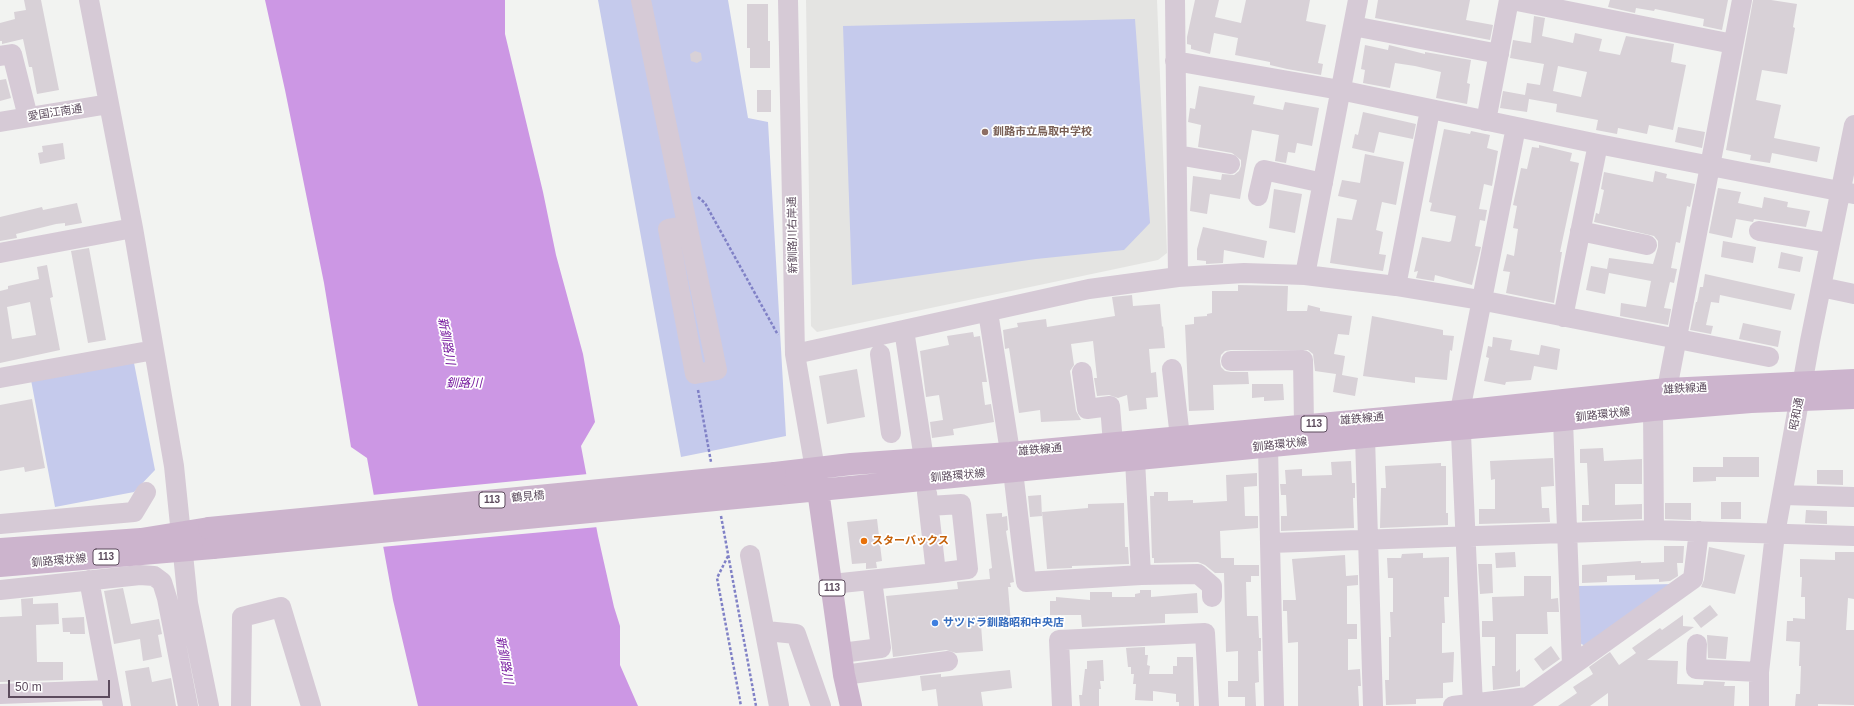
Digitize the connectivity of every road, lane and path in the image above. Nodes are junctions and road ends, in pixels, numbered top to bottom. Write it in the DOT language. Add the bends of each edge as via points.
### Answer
graph roads {
  1 [pos="90,0"];
  2 [pos="641,0"];
  3 [pos="788,0"];
  4 [pos="1174,0"];
  5 [pos="1358,0"];
  6 [pos="1511,0"];
  7 [pos="1742,0"];
  8 [pos="1353,26"];
  9 [pos="1733,44"];
  10 [pos="1499,54"];
  11 [pos="0,56"];
  12 [pos="1175,61"];
  13 [pos="1340,90"];
  14 [pos="109,104"];
  15 [pos="1430,110"];
  16 [pos="28,117"];
  17 [pos="1486,120"];
  18 [pos="0,122"];
  19 [pos="1854,125"];
  20 [pos="1516,127"];
  21 [pos="1598,144"];
  22 [pos="1177,155"];
  23 [pos="1230,164"];
  24 [pos="1711,166"];
  25 [pos="677,178"];
  26 [pos="1323,182"];
  27 [pos="1847,193"];
  28 [pos="1258,196"];
  29 [pos="133,228"];
  30 [pos="1580,231"];
  31 [pos="1759,231"];
  32 [pos="1830,243"];
  33 [pos="1647,245"];
  34 [pos="0,253"];
  35 [pos="1305,276"];
  36 [pos="1178,277"];
  37 [pos="1396,286"];
  38 [pos="1822,287"];
  39 [pos="1854,294"];
  40 [pos="1480,300"];
  41 [pos="988,312"];
  42 [pos="1563,317"];
  43 [pos="904,330"];
  44 [pos="1676,338"];
  45 [pos="154,350"];
  46 [pos="795,354"];
  47 [pos="880,354"];
  48 [pos="1769,357"];
  49 [pos="1231,361"];
  50 [pos="1172,369"];
  51 [pos="1082,372"];
  52 [pos="694,374"];
  53 [pos="0,378"];
  54 [pos="1854,380"];
  55 [pos="913,388"];
  56 [pos="1667,389"];
  57 [pos="1801,391"];
  58 [pos="885,392"];
  59 [pos="1854,398"];
  60 [pos="1653,410"];
  61 [pos="1460,420"];
  62 [pos="1563,420"];
  63 [pos="1304,424"];
  64 [pos="891,433"];
  65 [pos="1180,437"];
  66 [pos="1365,437"];
  67 [pos="1113,444"];
  68 [pos="1268,446"];
  69 [pos="924,458"];
  70 [pos="1135,460"];
  71 [pos="1012,462"];
  72 [pos="711,465"];
  73 [pos="815,469"];
  74 [pos="775,473"];
  75 [pos="818,490"];
  76 [pos="146,492"];
  77 [pos="778,494"];
  78 [pos="1783,495"];
  79 [pos="1854,497"];
  80 [pos="720,510"];
  81 [pos="0,524"];
  82 [pos="1654,530"];
  83 [pos="1568,532"];
  84 [pos="1699,532"];
  85 [pos="1775,534"];
  86 [pos="1466,536"];
  87 [pos="1854,536"];
  88 [pos="211,538"];
  89 [pos="1368,540"];
  90 [pos="182,541"];
  91 [pos="1270,543"];
  92 [pos="0,549"];
  93 [pos="750,555"];
  94 [pos="728,556"];
  95 [pos="0,566"];
  96 [pos="936,572"];
  97 [pos="1141,575"];
  98 [pos="89,580"];
  99 [pos="872,580"];
  100 [pos="832,584"];
  101 [pos="0,590"];
  102 [pos="1212,597"];
  103 [pos="766,631"];
  104 [pos="1697,644"];
  105 [pos="841,653"];
  106 [pos="948,661"];
  107 [pos="1572,665"];
  108 [pos="1759,672"];
  109 [pos="844,675"];
  110 [pos="0,694"];
  111 [pos="111,698"];
  112 [pos="1473,705"];
  113 [pos="188,706"];
  114 [pos="209,706"];
  115 [pos="241,706"];
  116 [pos="311,706"];
  117 [pos="741,706"];
  118 [pos="756,706"];
  119 [pos="779,706"];
  120 [pos="821,706"];
  121 [pos="851,706"];
  122 [pos="1062,706"];
  123 [pos="1208,706"];
  124 [pos="1274,706"];
  125 [pos="1373,706"];
  126 [pos="1453,706"];
  127 [pos="1759,706"];
  1 -- 14 [label="street"];
  2 -- 25 [label="street"];
  3 -- 46 [label="street, 新釧路川右岸通"];
  4 -- 12 [label="street"];
  5 -- 8 [label="street"];
  6 -- 9 [label="street"];
  6 -- 10 [label="street"];
  7 -- 9 [label="street"];
  8 -- 10 [label="street"];
  8 -- 13 [label="street"];
  9 -- 24 [label="street"];
  10 -- 17 [label="street"];
  11 -- 16 [label="street" via="12,54"];
  12 -- 13 [label="street"];
  12 -- 22 [label="street"];
  13 -- 15 [label="street"];
  13 -- 26 [label="street"];
  14 -- 16 [label="street, 愛国江南通"];
  14 -- 29 [label="street"];
  15 -- 17 [label="street"];
  15 -- 37 [label="street"];
  16 -- 18 [label="street, 愛国江南通"];
  17 -- 20 [label="street"];
  19 -- 27 [label="street, 昭和通"];
  20 -- 21 [label="street"];
  20 -- 40 [label="street"];
  21 -- 24 [label="street"];
  21 -- 30 [label="street"];
  22 -- 23 [label="street"];
  22 -- 36 [label="street"];
  24 -- 27 [label="street"];
  24 -- 44 [label="street"];
  25 -- 46 [label="path" via="705,203 778,335"];
  25 -- 52 [label="street" via="687,226 668,229"];
  26 -- 28 [label="street" via="1264,170"];
  26 -- 35 [label="street"];
  27 -- 32 [label="street, 昭和通"];
  29 -- 34 [label="street"];
  29 -- 45 [label="street"];
  30 -- 33 [label="street"];
  30 -- 42 [label="street"];
  31 -- 32 [label="street"];
  32 -- 38 [label="street, 昭和通"];
  35 -- 36 [label="street" via="1244,273"];
  35 -- 37 [label="street"];
  36 -- 41 [label="street" via="1089,289"];
  37 -- 40 [label="street"];
  38 -- 39 [label="street"];
  38 -- 57 [label="street, 昭和通"];
  40 -- 42 [label="street"];
  40 -- 61 [label="street"];
  41 -- 43 [label="street"];
  41 -- 71 [label="street"];
  42 -- 44 [label="street"];
  43 -- 46 [label="street"];
  43 -- 55 [label="street"];
  44 -- 48 [label="street"];
  44 -- 56 [label="street"];
  45 -- 53 [label="street"];
  45 -- 90 [label="street" via="174,466"];
  46 -- 73 [label="street, 新釧路川右岸通"];
  47 -- 58 [label="street"];
  49 -- 63 [label="street" via="1303,360"];
  50 -- 65 [label="street"];
  51 -- 67 [label="street" via="1087,409 1110,406"];
  52 -- 72 [label="path"];
  54 -- 57 [label="main road, 雄鉄線通 / 113"];
  55 -- 58 [label="street"];
  55 -- 69 [label="street"];
  56 -- 57 [label="main road, 雄鉄線通 / 113"];
  56 -- 61 [label="main road, 雄鉄線通 / 113"];
  57 -- 59 [label="main road, 釧路環状線 / 113"];
  57 -- 60 [label="main road, 釧路環状線 / 113"];
  57 -- 78 [label="street, 昭和通"];
  58 -- 64 [label="street"];
  60 -- 62 [label="main road, 釧路環状線 / 113"];
  60 -- 82 [label="street"];
  61 -- 62 [label="main road, 釧路環状線 / 113"];
  61 -- 63 [label="main road, 雄鉄線通 / 113"];
  61 -- 66 [label="main road, 釧路環状線 / 113"];
  61 -- 86 [label="street"];
  62 -- 83 [label="street"];
  63 -- 65 [label="main road, 雄鉄線通 / 113"];
  65 -- 67 [label="main road, 雄鉄線通 / 113"];
  66 -- 68 [label="main road, 釧路環状線 / 113"];
  66 -- 89 [label="street"];
  67 -- 71 [label="main road, 雄鉄線通 / 113"];
  68 -- 70 [label="main road, 釧路環状線 / 113"];
  68 -- 91 [label="street"];
  69 -- 71 [label="main road, 雄鉄線通 / 113"];
  69 -- 73 [label="main road, 雄鉄線通 / 113"];
  70 -- 71 [label="main road, 釧路環状線 / 113"];
  70 -- 97 [label="street"];
  71 -- 75 [label="main road, 釧路環状線 / 113"];
  71 -- 97 [label="street" via="1026,582"];
  73 -- 74 [label="main road, 雄鉄線通 / 113"];
  73 -- 75 [label="main road, 113"];
  74 -- 88 [label="main road, 鶴見橋 / 113, bridge"];
  75 -- 77 [label="main road, 釧路環状線 / 113"];
  75 -- 100 [label="main road, 113"];
  76 -- 81 [label="street" via="134,512"];
  77 -- 88 [label="main road, 鶴見橋 / 113, bridge"];
  78 -- 79 [label="street"];
  78 -- 85 [label="street, 昭和通"];
  80 -- 94 [label="path"];
  82 -- 83 [label="street"];
  82 -- 84 [label="street"];
  83 -- 86 [label="street"];
  83 -- 107 [label="street"];
  84 -- 85 [label="street"];
  84 -- 107 [label="street" via="1693,579"];
  85 -- 87 [label="street"];
  85 -- 108 [label="street, 昭和通"];
  86 -- 89 [label="street"];
  86 -- 112 [label="street"];
  88 -- 90 [label="main road, 釧路環状線 / 113"];
  89 -- 91 [label="street"];
  89 -- 125 [label="street"];
  90 -- 92 [label="main road, 釧路環状線 / 113" via="141,539"];
  90 -- 95 [label="main road, 釧路環状線 / 113"];
  90 -- 114 [label="street" via="188,603"];
  91 -- 124 [label="street"];
  93 -- 103 [label="street"];
  94 -- 117 [label="path" via="717,578"];
  94 -- 118 [label="path"];
  96 -- 96 [label="street" via="928,499 961,504 968,569"];
  96 -- 99 [label="street"];
  97 -- 102 [label="street" via="1198,574 1212,586"];
  98 -- 101 [label="street"];
  98 -- 111 [label="street"];
  98 -- 113 [label="street" via="140,575 154,576 162,582"];
  99 -- 100 [label="street"];
  99 -- 105 [label="street" via="881,648"];
  100 -- 105 [label="main road, 113"];
  103 -- 119 [label="street"];
  103 -- 120 [label="street" via="796,634"];
  104 -- 108 [label="street" via="1696,669"];
  105 -- 109 [label="main road, 113"];
  106 -- 109 [label="street"];
  107 -- 112 [label="street" via="1528,697"];
  108 -- 127 [label="street, 昭和通"];
  109 -- 121 [label="main road, 113"];
  110 -- 111 [label="street"];
  112 -- 126 [label="street"];
  115 -- 116 [label="street" via="242,617 281,607"];
  122 -- 123 [label="street" via="1059,640 1205,634"];
}
